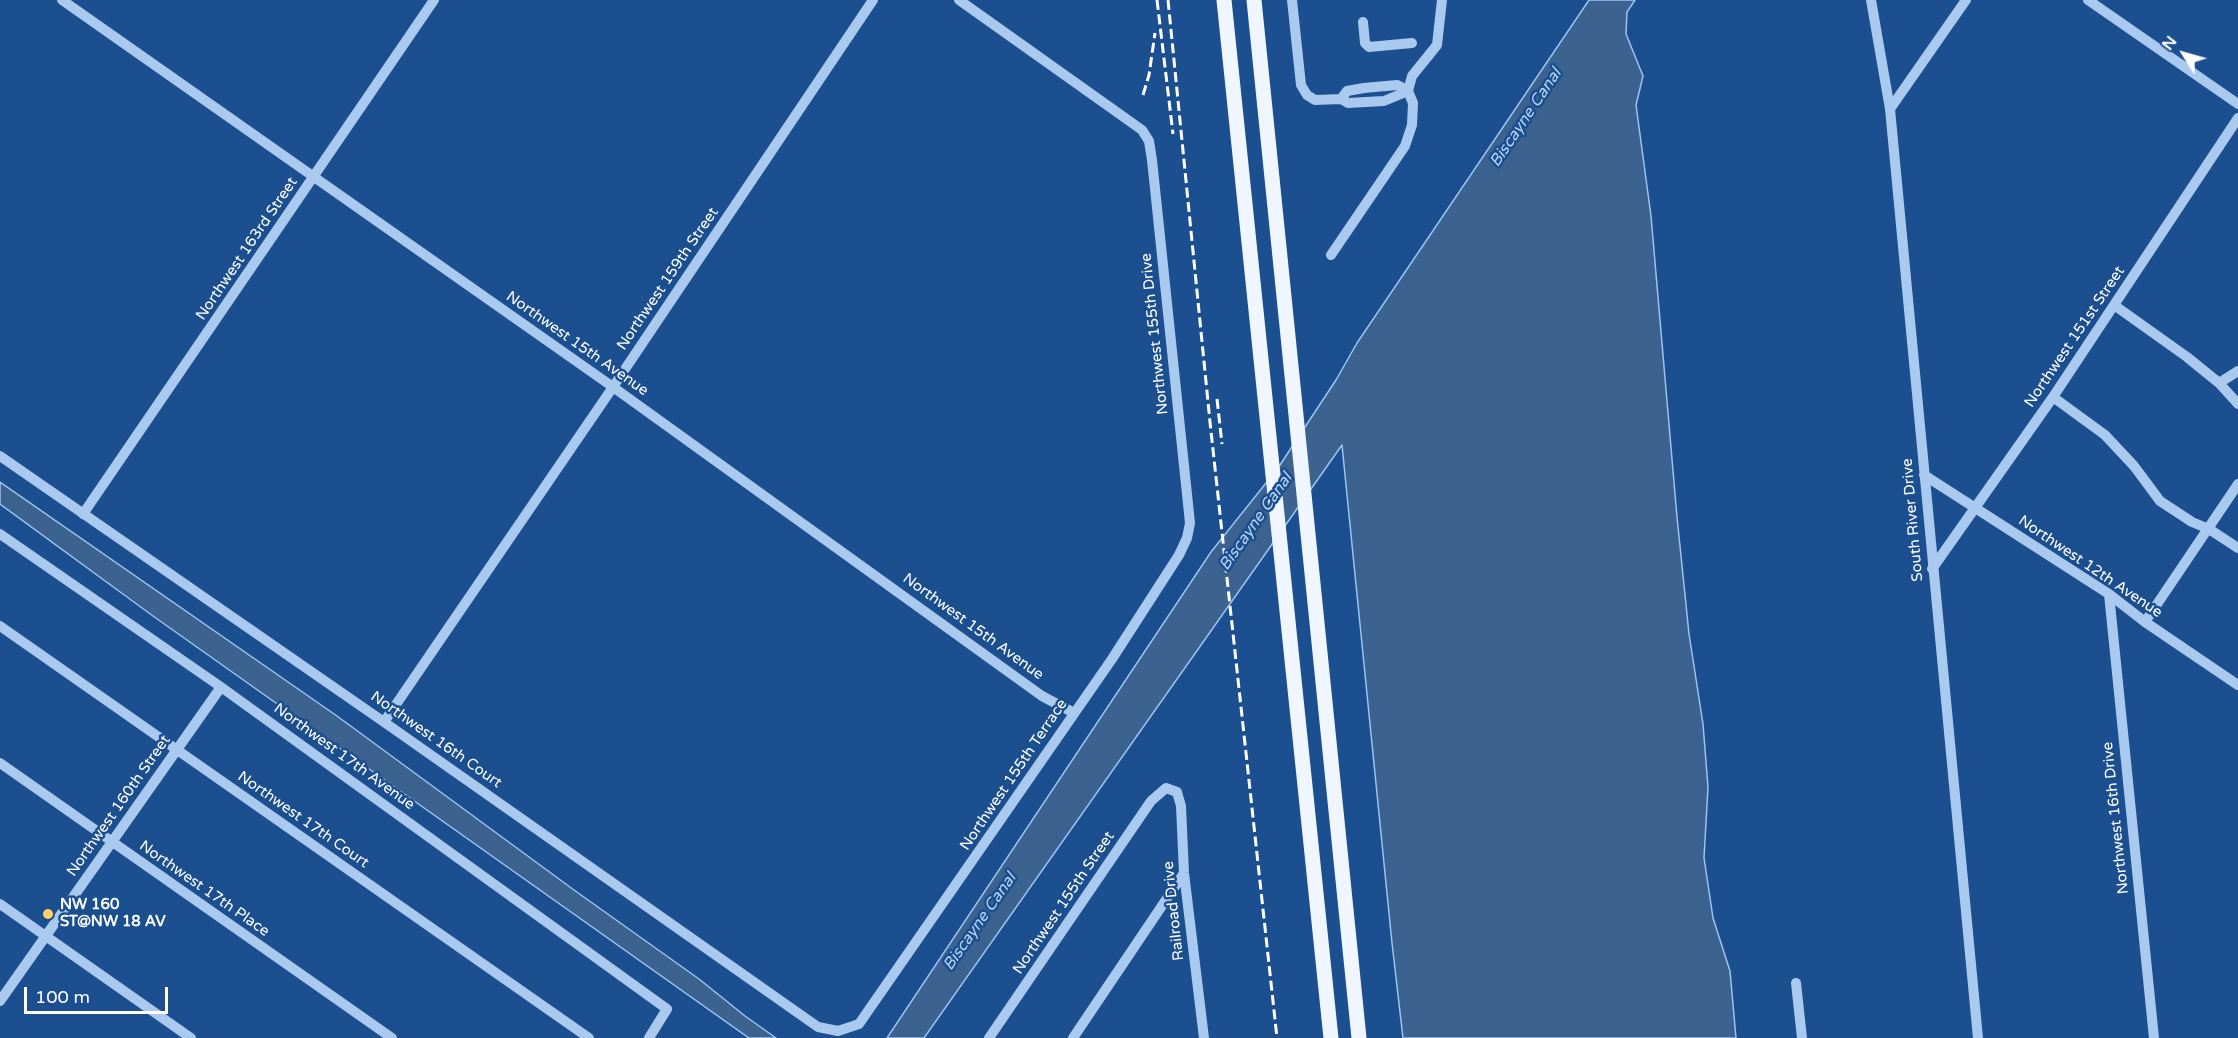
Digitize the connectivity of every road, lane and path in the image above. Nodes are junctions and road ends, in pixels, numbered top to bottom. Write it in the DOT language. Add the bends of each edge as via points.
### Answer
graph roads {
  1 [pos="62,0"];
  2 [pos="434,0"];
  3 [pos="873,0"];
  4 [pos="959,0"];
  5 [pos="1224,0"];
  6 [pos="1254,0"];
  7 [pos="1292,0"];
  8 [pos="1442,0"];
  9 [pos="1871,0"];
  10 [pos="1966,0"];
  11 [pos="2088,0"];
  12 [pos="1363,22"];
  13 [pos="1412,43"];
  14 [pos="1408,90"];
  15 [pos="2238,104"];
  16 [pos="1890,109"];
  17 [pos="2238,118"];
  18 [pos="315,177"];
  19 [pos="1331,255"];
  20 [pos="2114,306"];
  21 [pos="2238,371"];
  22 [pos="2218,383"];
  23 [pos="613,387"];
  24 [pos="2053,398"];
  25 [pos="2238,404"];
  26 [pos="0,456"];
  27 [pos="1924,476"];
  28 [pos="2238,484"];
  29 [pos="1977,509"];
  30 [pos="83,514"];
  31 [pos="2209,528"];
  32 [pos="0,534"];
  33 [pos="1187,538"];
  34 [pos="2238,548"];
  35 [pos="1932,569"];
  36 [pos="2109,594"];
  37 [pos="2145,622"];
  38 [pos="0,626"];
  39 [pos="2238,685"];
  40 [pos="221,687"];
  41 [pos="1074,713"];
  42 [pos="384,722"];
  43 [pos="176,751"];
  44 [pos="0,764"];
  45 [pos="1166,788"];
  46 [pos="111,843"];
  47 [pos="1184,873"];
  48 [pos="0,904"];
  49 [pos="46,936"];
  50 [pos="1796,984"];
  51 [pos="0,1001"];
  52 [pos="859,1024"];
  53 [pos="1204,1037"];
  54 [pos="191,1038"];
  55 [pos="392,1038"];
  56 [pos="589,1038"];
  57 [pos="649,1038"];
  58 [pos="989,1038"];
  59 [pos="1073,1038"];
  60 [pos="1331,1038"];
  61 [pos="1359,1038"];
  62 [pos="1802,1038"];
  63 [pos="1978,1038"];
  64 [pos="2154,1038"];
  1 -- 18 [label="street, Northwest 15th Avenue"];
  2 -- 18 [label="street, Northwest 163rd Street"];
  3 -- 23 [label="street, Northwest 159th Street"];
  4 -- 33 [label="street, Northwest 155th Drive" via="1142,130 1149,141 1190,522"];
  5 -- 60 [label="main road"];
  6 -- 61 [label="main road"];
  7 -- 14 [label="street" via="1302,85 1307,95 1315,100 1341,99 1347,92 1364,88 1397,85"];
  8 -- 14 [label="street" via="1437,45 1412,76"];
  9 -- 16 [label="street, South River Drive"];
  10 -- 16 [label="street"];
  11 -- 15 [label="street"];
  12 -- 13 [label="street" via="1369,47"];
  14 -- 19 [label="street" via="1413,103 1406,146"];
  16 -- 27 [label="street, South River Drive"];
  17 -- 20 [label="street, Northwest 151st Street"];
  18 -- 23 [label="street, Northwest 15th Avenue"];
  18 -- 30 [label="street, Northwest 163rd Street"];
  20 -- 22 [label="street"];
  20 -- 24 [label="street, Northwest 151st Street"];
  21 -- 22 [label="street"];
  22 -- 25 [label="street"];
  23 -- 41 [label="street, Northwest 15th Avenue" via="1042,696"];
  23 -- 42 [label="street, Northwest 159th Street"];
  24 -- 29 [label="street, Northwest 151st Street"];
  24 -- 31 [label="street" via="2105,435 2160,501"];
  26 -- 30 [label="street, Northwest 16th Court"];
  27 -- 29 [label="street, Northwest 12th Avenue"];
  27 -- 35 [label="street, South River Drive"];
  28 -- 31 [label="street"];
  29 -- 35 [label="street, Northwest 151st Street"];
  29 -- 36 [label="street, Northwest 12th Avenue"];
  30 -- 42 [label="street, Northwest 16th Court"];
  31 -- 34 [label="street"];
  31 -- 37 [label="street"];
  32 -- 40 [label="street, Northwest 17th Avenue"];
  33 -- 41 [label="street, Northwest 155th Terrace"];
  35 -- 63 [label="street, South River Drive"];
  36 -- 37 [label="street, Northwest 12th Avenue"];
  36 -- 64 [label="street, Northwest 16th Drive"];
  37 -- 39 [label="street, Northwest 12th Avenue"];
  38 -- 43 [label="street, Northwest 17th Court"];
  40 -- 43 [label="street, Northwest 160th Street"];
  40 -- 57 [label="street, Northwest 17th Avenue" via="667,1009"];
  41 -- 52 [label="street, Northwest 155th Terrace"];
  42 -- 52 [label="street, Northwest 16th Court" via="818,1027 838,1031"];
  43 -- 46 [label="street, Northwest 160th Street"];
  43 -- 56 [label="street, Northwest 17th Court"];
  44 -- 46 [label="street, Northwest 17th Place"];
  45 -- 47 [label="street, Railroad Drive" via="1177,792 1180,806"];
  45 -- 58 [label="street, Northwest 155th Street" via="1151,801"];
  46 -- 49 [label="street, Northwest 160th Street"];
  46 -- 55 [label="street, Northwest 17th Place"];
  47 -- 53 [label="street, Railroad Drive"];
  47 -- 59 [label="street"];
  48 -- 49 [label="street"];
  49 -- 51 [label="street, Northwest 160th Street"];
  49 -- 54 [label="street"];
  50 -- 62 [label="street"];
}
